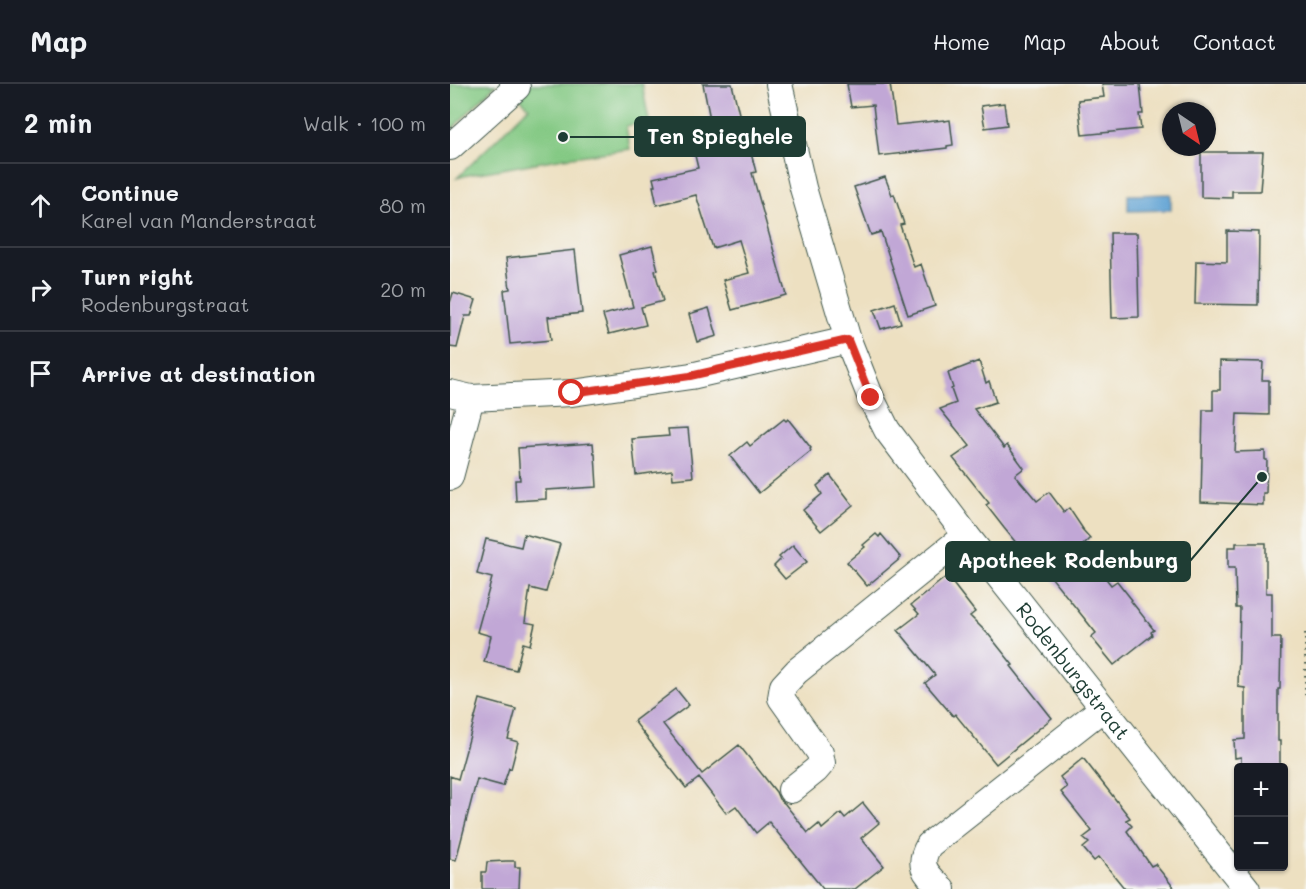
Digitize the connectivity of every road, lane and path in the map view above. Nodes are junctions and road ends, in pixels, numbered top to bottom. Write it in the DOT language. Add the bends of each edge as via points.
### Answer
graph roads {
  1 [pos="513,84"];
  2 [pos="779,84"];
  3 [pos="450,147"];
  4 [pos="848,340"];
  5 [pos="460,396"];
  6 [pos="450,477"];
  7 [pos="966,536"];
  8 [pos="1306,633"];
  9 [pos="1306,696"];
  10 [pos="1103,708"];
  11 [pos="791,790"];
  12 [pos="1248,887"];
  13 [pos="942,889"];
  1 -- 3 [label="street" via="517,87"];
  2 -- 4 [label="street, Rodenburgstraat" via="803,188"];
  4 -- 5 [label="street" via="690,376 572,393"];
  4 -- 7 [label="street, Rodenburgstraat" via="887,430"];
  5 -- 6 [label="street"];
  7 -- 10 [label="street, Rodenburgstraat"];
  7 -- 11 [label="street" via="796,671 783,686 781,698 820,753 822,763"];
  8 -- 9 [label="path"];
  10 -- 12 [label="street, Rodenburgstraat"];
  10 -- 13 [label="street" via="929,845 924,854 925,873"];
}
